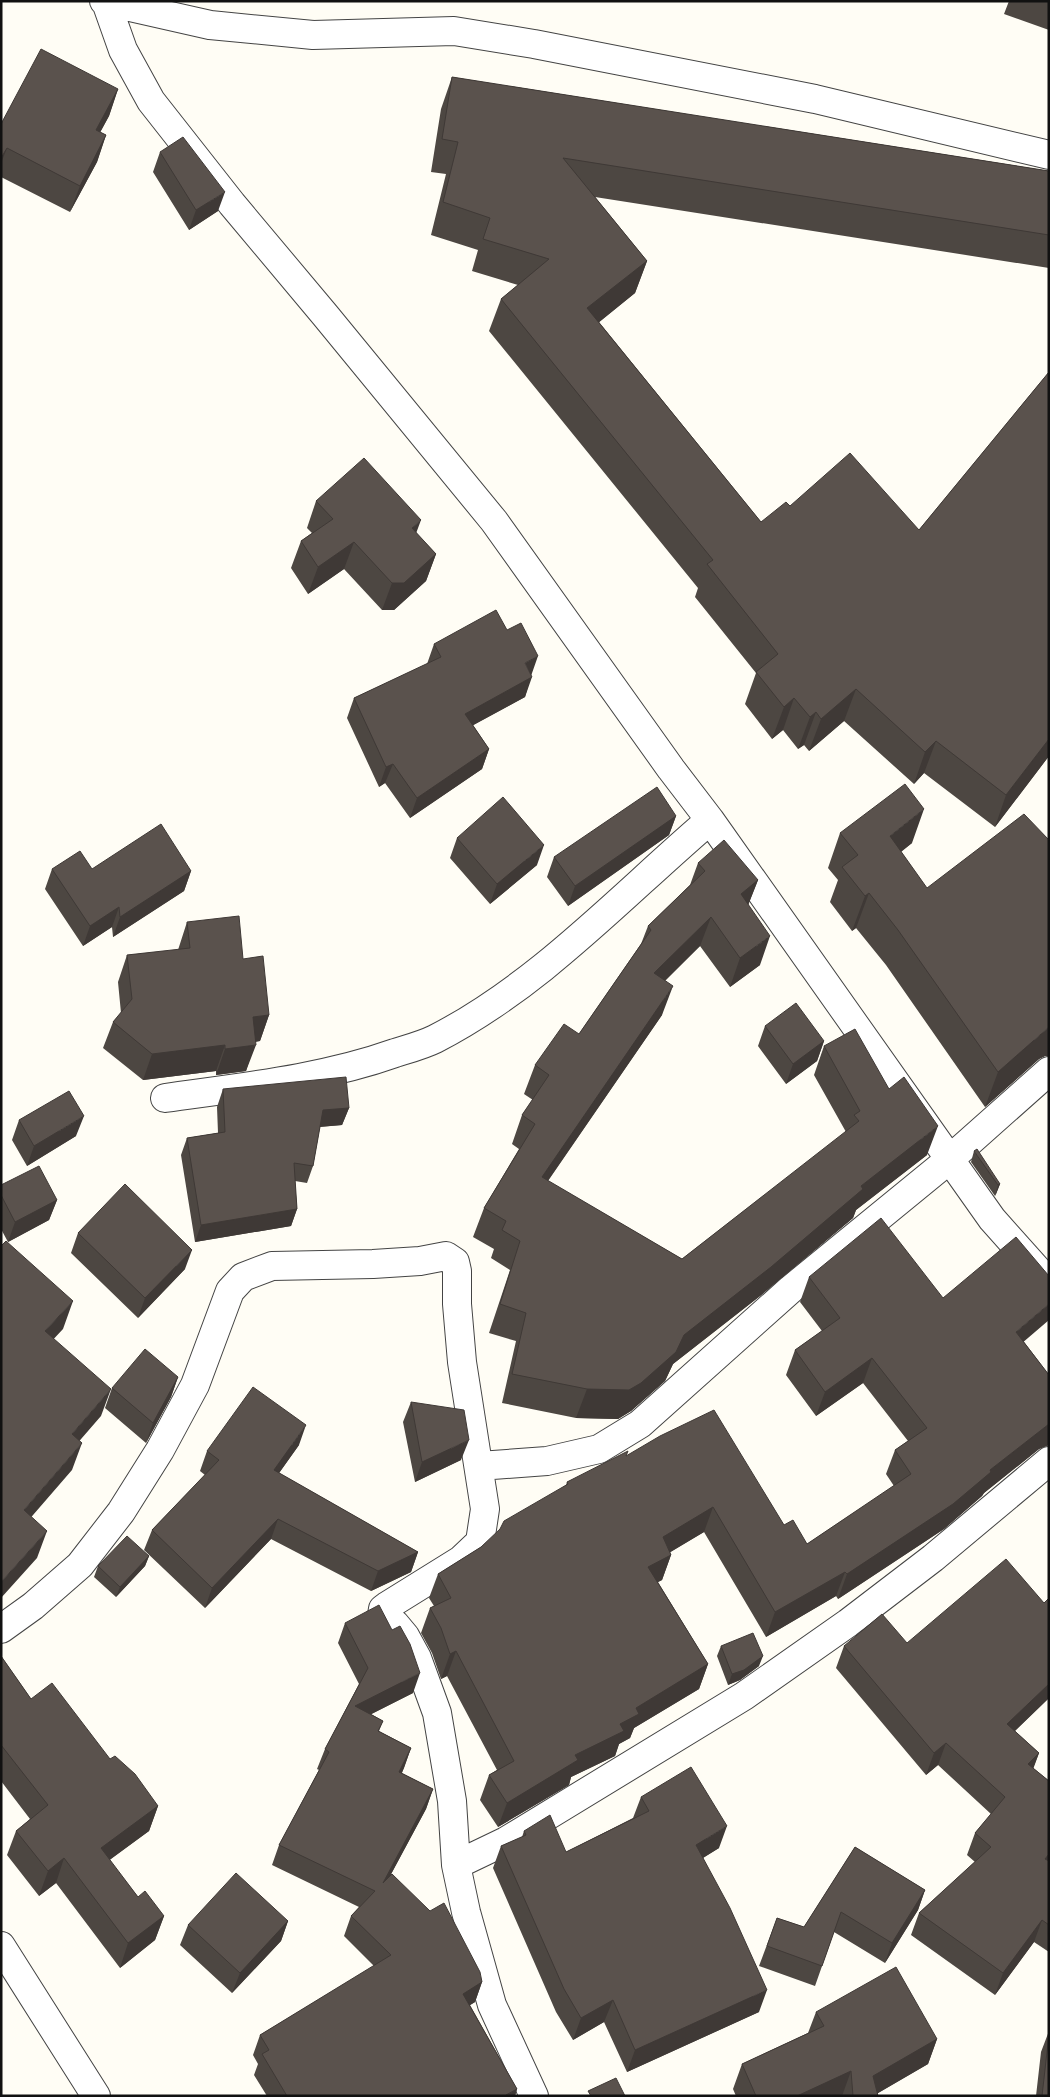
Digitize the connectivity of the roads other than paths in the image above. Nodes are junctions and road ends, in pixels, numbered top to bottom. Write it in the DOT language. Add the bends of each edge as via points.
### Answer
graph roads {
  1 [pos="105,2"];
  2 [pos="1049,155"];
  3 [pos="710,820"];
  4 [pos="1049,1071"];
  5 [pos="165,1098"];
  6 [pos="950,1159"];
  7 [pos="1049,1283"];
  8 [pos="1049,1461"];
  9 [pos="479,1466"];
  10 [pos="1,1629"];
  11 [pos="456,1864"];
  12 [pos="1,1946"];
  13 [pos="96,2096"];
  14 [pos="534,2096"];
  1 -- 2 [label="street" via="210,25 313,35 454,31 815,99"];
  1 -- 3 [label="street" via="123,50 151,101 494,522"];
  3 -- 5 [label="street" via="546,965 500,1000 433,1040 362,1064 262,1084"];
  3 -- 6 [label="street"];
  4 -- 6 [label="street"];
  6 -- 7 [label="street" via="992,1219"];
  6 -- 9 [label="street" via="791,1289 640,1424 598,1449 547,1461"];
  8 -- 11 [label="street" via="933,1558 752,1691 506,1841"];
  9 -- 10 [label="street" via="462,1362 457,1271 452,1258 272,1266 243,1277 230,1291 195,1385 121,1512 80,1565"];
  9 -- 11 [label="street" via="485,1509 480,1542 461,1560 382,1611 382,1615 395,1624 409,1643 437,1713 452,1800"];
  11 -- 14 [label="street" via="492,2005"];
  12 -- 13 [label="street"];
}
